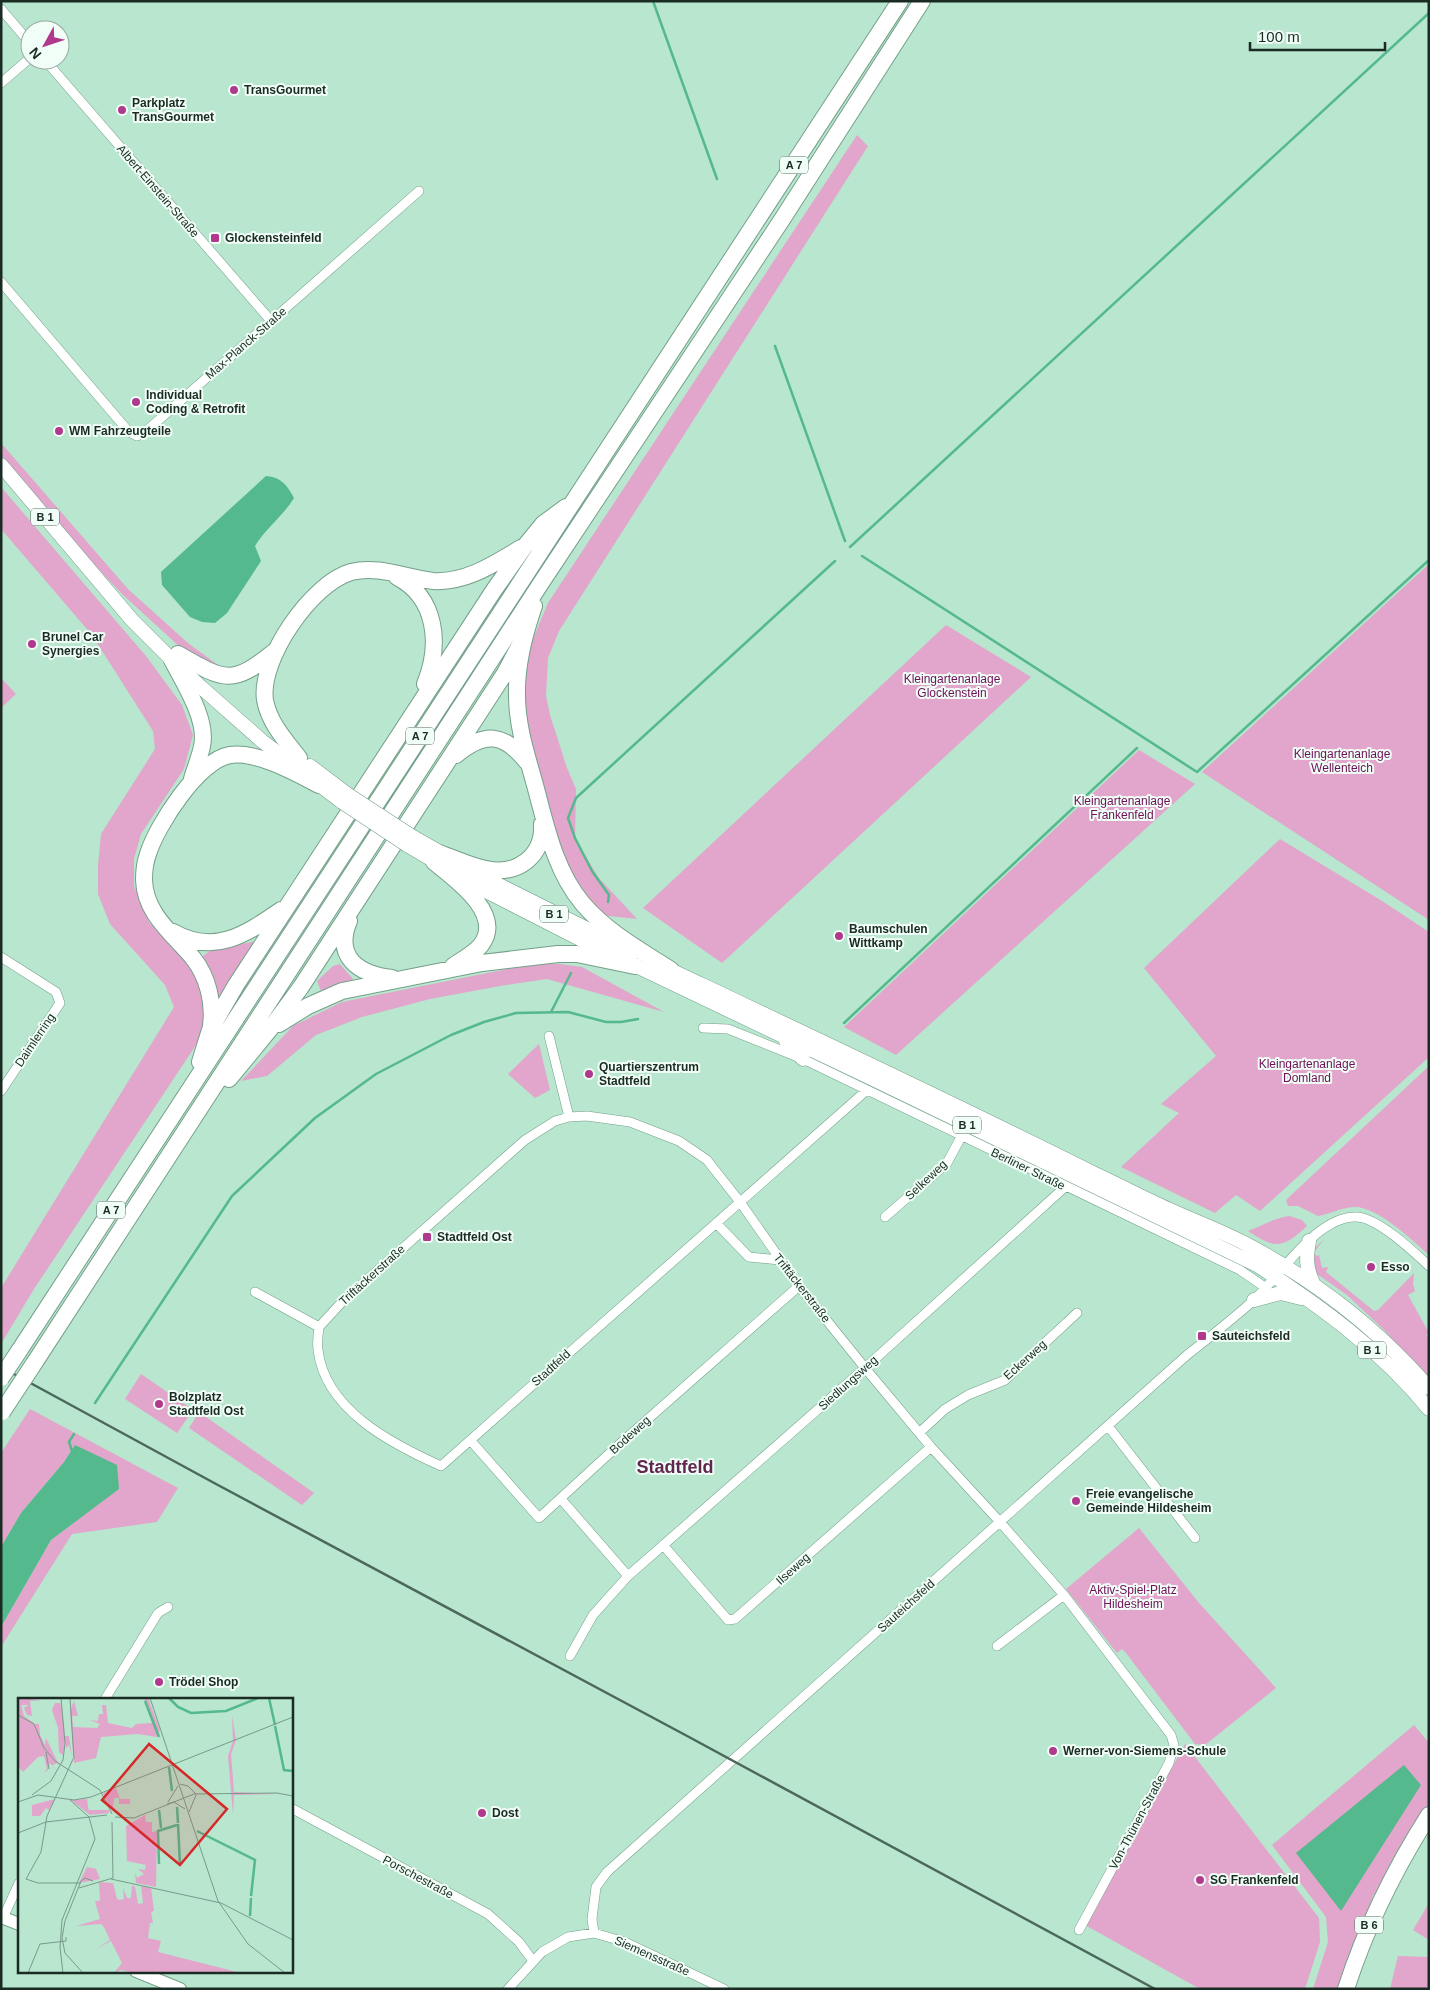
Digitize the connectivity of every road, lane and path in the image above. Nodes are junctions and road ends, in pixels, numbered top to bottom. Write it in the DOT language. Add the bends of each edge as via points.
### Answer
graph roads {
  1 [pos="900,1"];
  2 [pos="922,1"];
  3 [pos="1,9"];
  4 [pos="20,31"];
  5 [pos="20,67"];
  6 [pos="54,70"];
  7 [pos="1,83"];
  8 [pos="419,191"];
  9 [pos="1,282"];
  10 [pos="270,321"];
  11 [pos="1,465"];
  12 [pos="574,502"];
  13 [pos="525,546"];
  14 [pos="386,572"];
  15 [pos="544,580"];
  16 [pos="522,641"];
  17 [pos="276,651"];
  18 [pos="175,657"];
  19 [pos="416,709"];
  20 [pos="300,758"];
  21 [pos="447,763"];
  22 [pos="529,764"];
  23 [pos="190,782"];
  24 [pos="319,785"];
  25 [pos="345,798"];
  26 [pos="542,812"];
  27 [pos="437,857"];
  28 [pos="358,899"];
  29 [pos="288,904"];
  30 [pos="165,928"];
  31 [pos="1,957"];
  32 [pos="635,966"];
  33 [pos="671,970"];
  34 [pos="445,971"];
  35 [pos="401,979"];
  36 [pos="703,1028"];
  37 [pos="270,1029"];
  38 [pos="210,1030"];
  39 [pos="549,1036"];
  40 [pos="783,1036"];
  41 [pos="803,1059"];
  42 [pos="194,1082"];
  43 [pos="866,1090"];
  44 [pos="1,1091"];
  45 [pos="208,1096"];
  46 [pos="569,1117"];
  47 [pos="961,1137"];
  48 [pos="1065,1187"];
  49 [pos="740,1202"];
  50 [pos="885,1217"];
  51 [pos="716,1222"];
  52 [pos="1309,1242"];
  53 [pos="780,1260"];
  54 [pos="1286,1266"];
  55 [pos="1429,1266"];
  56 [pos="1275,1277"];
  57 [pos="1314,1284"];
  58 [pos="799,1286"];
  59 [pos="1266,1288"];
  60 [pos="255,1292"];
  61 [pos="1254,1300"];
  62 [pos="1309,1300"];
  63 [pos="1078,1313"];
  64 [pos="319,1327"];
  65 [pos="865,1368"];
  66 [pos="1,1378"];
  67 [pos="1429,1388"];
  68 [pos="1429,1409"];
  69 [pos="2,1413"];
  70 [pos="1108,1426"];
  71 [pos="919,1434"];
  72 [pos="471,1441"];
  73 [pos="931,1447"];
  74 [pos="560,1499"];
  75 [pos="1000,1522"];
  76 [pos="1195,1538"];
  77 [pos="663,1545"];
  78 [pos="628,1576"];
  79 [pos="1064,1595"];
  80 [pos="168,1607"];
  81 [pos="997,1646"];
  82 [pos="570,1656"];
  83 [pos="106,1698"];
  84 [pos="292,1809"];
  85 [pos="1429,1815"];
  86 [pos="1429,1834"];
  87 [pos="18,1885"];
  88 [pos="2,1917"];
  89 [pos="18,1924"];
  90 [pos="1079,1930"];
  91 [pos="594,1933"];
  92 [pos="533,1961"];
  93 [pos="138,1972"];
  94 [pos="180,1989"];
  95 [pos="508,1989"];
  96 [pos="724,1989"];
  97 [pos="1346,1989"];
  98 [pos="1356,1989"];
  1 -- 12 [label="highway, A 7"];
  2 -- 15 [label="highway, A 7"];
  3 -- 4 [label="street"];
  5 -- 7 [label="street"];
  6 -- 10 [label="street, Albert-Einstein-Straße"];
  8 -- 10 [label="street, Max-Planck-Straße"];
  9 -- 10 [label="street, Max-Planck-Straße" via="129,432 137,436"];
  11 -- 18 [label="main road, B 1" via="90,570"];
  12 -- 13 [label="highway" via="543,524"];
  12 -- 42 [label="highway, A 7"];
  13 -- 14 [label="highway" via="489,567 451,580 433,581"];
  13 -- 19 [label="highway"];
  14 -- 17 [label="highway" via="360,570 334,579 311,599"];
  14 -- 19 [label="highway" via="416,590 432,621 433,656"];
  15 -- 16 [label="highway"];
  15 -- 45 [label="highway, A 7"];
  16 -- 21 [label="highway"];
  16 -- 22 [label="highway" via="517,695"];
  17 -- 18 [label="highway" via="253,669 226,676"];
  17 -- 20 [label="highway" via="265,685 265,701 272,720"];
  18 -- 20 [label="main road, B 1"];
  18 -- 23 [label="highway" via="203,730 203,745"];
  18 -- 24 [label="main road, B 1" via="232,714"];
  19 -- 29 [label="highway"];
  20 -- 25 [label="main road, B 1"];
  21 -- 22 [label="highway" via="470,744 495,738 516,748"];
  21 -- 28 [label="highway"];
  22 -- 26 [label="highway"];
  23 -- 24 [label="highway" via="212,762 231,755 268,762"];
  23 -- 30 [label="highway" via="155,838 144,869 147,897"];
  24 -- 25 [label="main road, B 1"];
  25 -- 27 [label="main road, B 1, bridge"];
  26 -- 27 [label="highway" via="543,833 534,855 525,863 513,868 487,870"];
  26 -- 33 [label="highway" via="566,880 582,902 600,922"];
  27 -- 32 [label="main road, B 1" via="526,912"];
  27 -- 33 [label="main road, B 1"];
  27 -- 34 [label="highway" via="478,902 486,920 483,943"];
  28 -- 35 [label="highway" via="344,934 350,961 368,973"];
  28 -- 37 [label="highway"];
  29 -- 30 [label="highway" via="244,934 213,943 192,940"];
  29 -- 38 [label="highway"];
  30 -- 38 [label="highway" via="192,957 203,975 212,1004"];
  31 -- 44 [label="street, Daimlerring" via="56,992 60,1002"];
  32 -- 34 [label="highway" via="577,954 558,954"];
  32 -- 40 [label="main road, B 1"];
  33 -- 54 [label="main road, B 1" via="1156,1204 1243,1242"];
  34 -- 35 [label="highway"];
  35 -- 37 [label="highway" via="342,991 308,1006"];
  36 -- 41 [label="street, Berliner Straße" via="728,1029"];
  37 -- 45 [label="highway" via="234,1074"];
  38 -- 42 [label="highway"];
  39 -- 46 [label="street"];
  40 -- 41 [label="main road"];
  40 -- 56 [label="main road, B 1" via="1238,1256"];
  41 -- 43 [label="street, Berliner Straße"];
  42 -- 66 [label="highway, A 7, bridge"];
  43 -- 47 [label="street, Berliner Straße"];
  43 -- 49 [label="street, Stadtfeld"];
  45 -- 69 [label="highway, A 7, bridge"];
  46 -- 49 [label="street, Triftäckerstraße" via="630,1122 678,1141 707,1160"];
  46 -- 64 [label="street, Triftäckerstraße" via="545,1125 525,1140 342,1302"];
  47 -- 48 [label="street, Berliner Straße"];
  47 -- 50 [label="street, Selkeweg" via="947,1163"];
  48 -- 59 [label="street, Berliner Straße" via="1240,1270"];
  48 -- 65 [label="street, Siedlungsweg"];
  49 -- 51 [label="street, Stadtfeld"];
  49 -- 53 [label="street, Triftäckerstraße"];
  51 -- 53 [label="street" via="749,1257"];
  51 -- 72 [label="street, Stadtfeld"];
  52 -- 54 [label="street"];
  52 -- 55 [label="street" via="1335,1221 1359,1217 1372,1221"];
  52 -- 57 [label="main road" via="1307,1271"];
  53 -- 58 [label="street, Triftäckerstraße"];
  54 -- 56 [label="street"];
  54 -- 57 [label="main road, B 1"];
  56 -- 59 [label="street, Sauteichsfeld"];
  56 -- 62 [label="main road, B 1"];
  57 -- 67 [label="main road, B 1" via="1382,1337"];
  58 -- 65 [label="street, Triftäckerstraße"];
  58 -- 74 [label="street, Bodeweg"];
  59 -- 61 [label="street, Sauteichsfeld"];
  60 -- 64 [label="street"];
  61 -- 62 [label="main road" via="1281,1293"];
  61 -- 70 [label="street, Sauteichsfeld"];
  62 -- 68 [label="main road, B 1" via="1386,1363"];
  63 -- 71 [label="street, Eckerweg" via="1005,1380 968,1395 945,1409"];
  64 -- 72 [label="street, Stadtfeld" via="317,1348 325,1375 338,1396 368,1426 441,1466"];
  65 -- 71 [label="street, Triftäckerstraße"];
  65 -- 77 [label="street, Siedlungsweg"];
  70 -- 75 [label="street, Sauteichsfeld"];
  70 -- 76 [label="street"];
  71 -- 73 [label="street, Triftäckerstraße"];
  72 -- 74 [label="street, Bodeweg" via="539,1518"];
  73 -- 75 [label="street, Triftäckerstraße"];
  73 -- 77 [label="street, Ilseweg" via="735,1619 728,1620"];
  74 -- 78 [label="street"];
  75 -- 79 [label="street, Von-Thünen-Straße"];
  75 -- 91 [label="street, Sauteichsfeld" via="607,1872 596,1887 592,1919"];
  77 -- 78 [label="street, Siedlungsweg"];
  78 -- 82 [label="street, Siedlungsweg" via="593,1615"];
  79 -- 81 [label="street"];
  79 -- 90 [label="street, Von-Thünen-Straße" via="1171,1735 1174,1745 1169,1764"];
  80 -- 83 [label="street" via="158,1613"];
  84 -- 92 [label="street, Porschestraße" via="488,1914 519,1942"];
  85 -- 97 [label="highway, B 6" via="1382,1896"];
  86 -- 98 [label="highway, B 6" via="1392,1900"];
  87 -- 88 [label="street"];
  88 -- 89 [label="street"];
  91 -- 92 [label="street, Siemensstraße" via="568,1937"];
  91 -- 96 [label="street, Siemensstraße" via="624,1942"];
  92 -- 95 [label="street, Siemensstraße"];
  93 -- 94 [label="street"];
}
